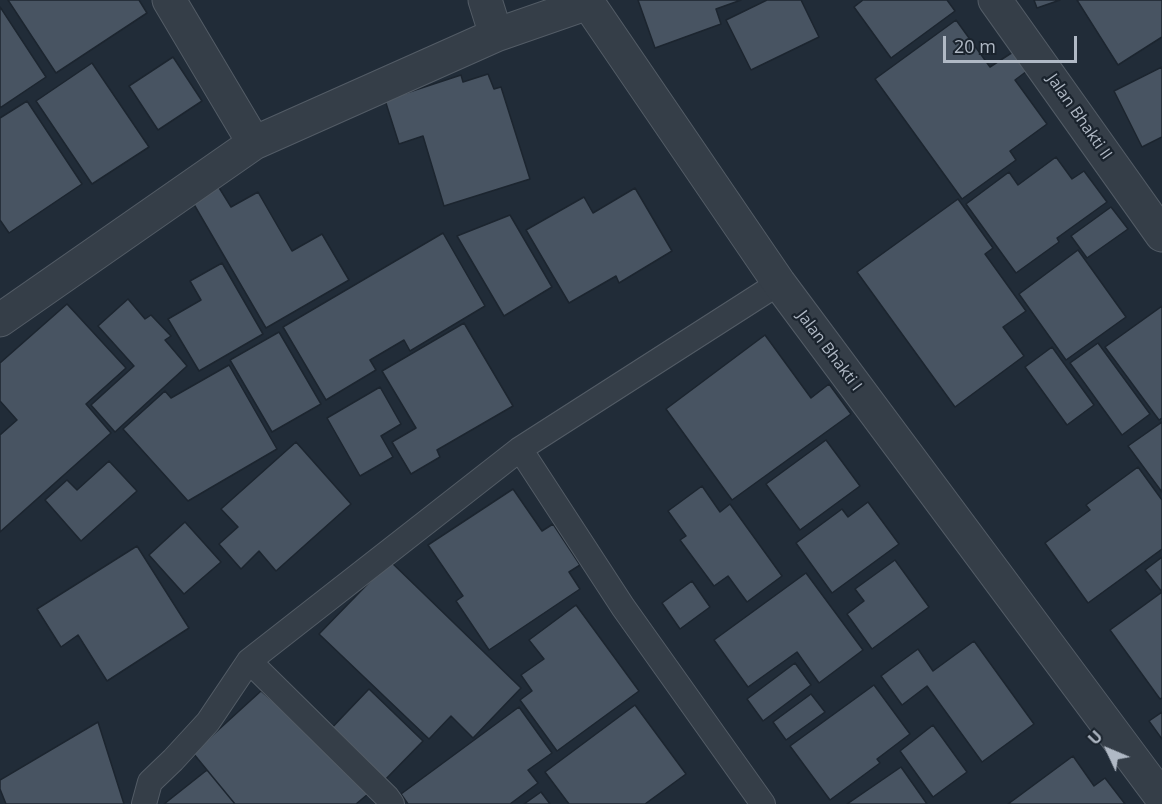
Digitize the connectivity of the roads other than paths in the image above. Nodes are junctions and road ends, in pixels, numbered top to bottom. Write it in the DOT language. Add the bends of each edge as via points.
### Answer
graph roads {
  1 [pos="169,0"];
  2 [pos="485,0"];
  3 [pos="995,0"];
  4 [pos="588,1"];
  5 [pos="496,35"];
  6 [pos="254,143"];
  7 [pos="1162,235"];
  8 [pos="779,283"];
  9 [pos="5,307"];
  10 [pos="520,449"];
  11 [pos="249,661"];
  12 [pos="1162,798"];
  13 [pos="144,804"];
  14 [pos="392,804"];
  15 [pos="763,804"];
  1 -- 6 [label="street"];
  2 -- 5 [label="street"];
  3 -- 7 [label="street, Jalan Bhakti II"];
  4 -- 5 [label="street, Jalan Bhakti I"];
  4 -- 8 [label="street, Jalan Bhakti I"];
  5 -- 6 [label="street, Jalan Bhakti I"];
  6 -- 9 [label="street, Jalan Bhakti I"];
  8 -- 10 [label="lane"];
  8 -- 12 [label="street, Jalan Bhakti I"];
  10 -- 11 [label="lane"];
  10 -- 15 [label="lane" via="623,607"];
  11 -- 13 [label="lane" via="208,722 150,782"];
  11 -- 14 [label="lane"];
}
